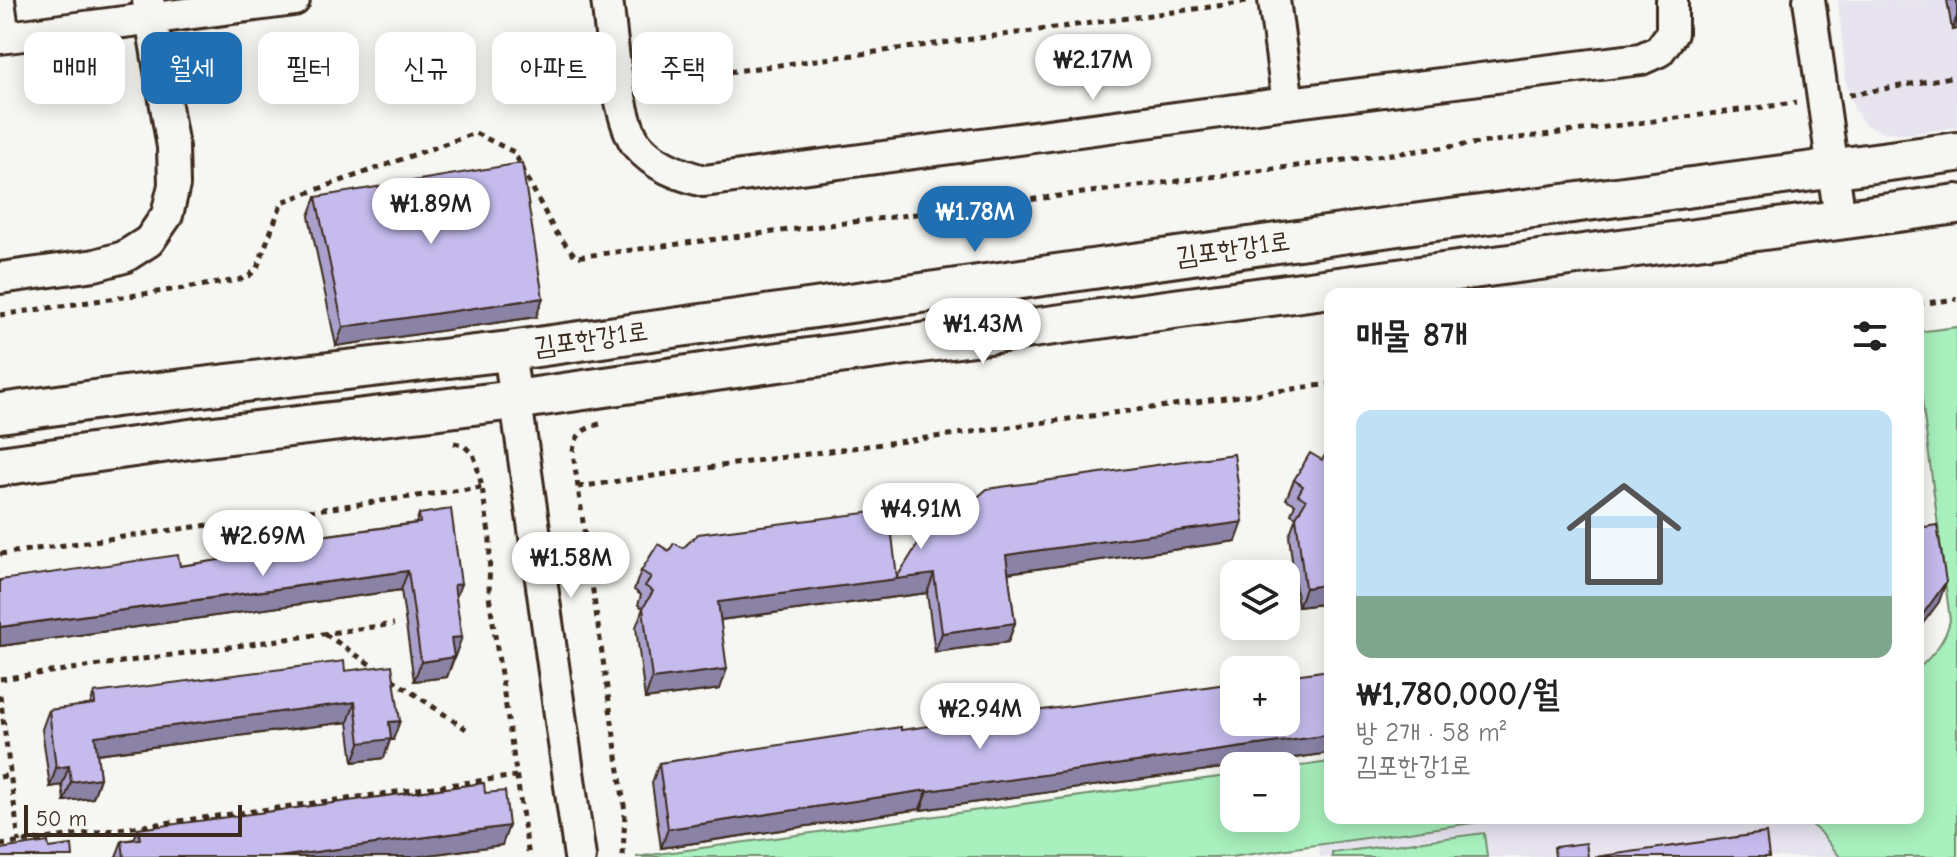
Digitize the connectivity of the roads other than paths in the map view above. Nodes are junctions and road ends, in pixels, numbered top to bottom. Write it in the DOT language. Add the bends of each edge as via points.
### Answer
graph roads {
  1 [pos="6,0"];
  2 [pos="294,0"];
  3 [pos="607,0"];
  4 [pos="1672,0"];
  5 [pos="1809,0"];
  6 [pos="1261,1"];
  7 [pos="150,9"];
  8 [pos="6,37"];
  9 [pos="1288,103"];
  10 [pos="1957,152"];
  11 [pos="1833,167"];
  12 [pos="1957,204"];
  13 [pos="1840,219"];
  14 [pos="0,278"];
  15 [pos="1328,288"];
  16 [pos="1324,289"];
  17 [pos="509,351"];
  18 [pos="515,400"];
  19 [pos="0,413"];
  20 [pos="0,466"];
  21 [pos="580,857"];
  1 -- 8 [label="lane"];
  2 -- 7 [label="street"];
  3 -- 9 [label="street" via="625,121 637,146 677,174 704,181"];
  4 -- 9 [label="street" via="1672,33 1659,51 1641,59"];
  5 -- 11 [label="street"];
  6 -- 9 [label="street"];
  7 -- 8 [label="street"];
  7 -- 14 [label="street" via="173,147 174,185 167,215 149,241 124,257"];
  10 -- 11 [label="street, 김포한강1로"];
  11 -- 13 [label="street"];
  11 -- 17 [label="street, 김포한강1로"];
  12 -- 13 [label="street, 김포한강1로"];
  13 -- 15 [label="street, 김포한강1로"];
  16 -- 18 [label="street, 김포한강1로"];
  17 -- 18 [label="street, 김포한강1로"];
  17 -- 19 [label="street, 김포한강1로"];
  18 -- 20 [label="street, 김포한강1로"];
  18 -- 21 [label="street, 김포한강1로"];
}
